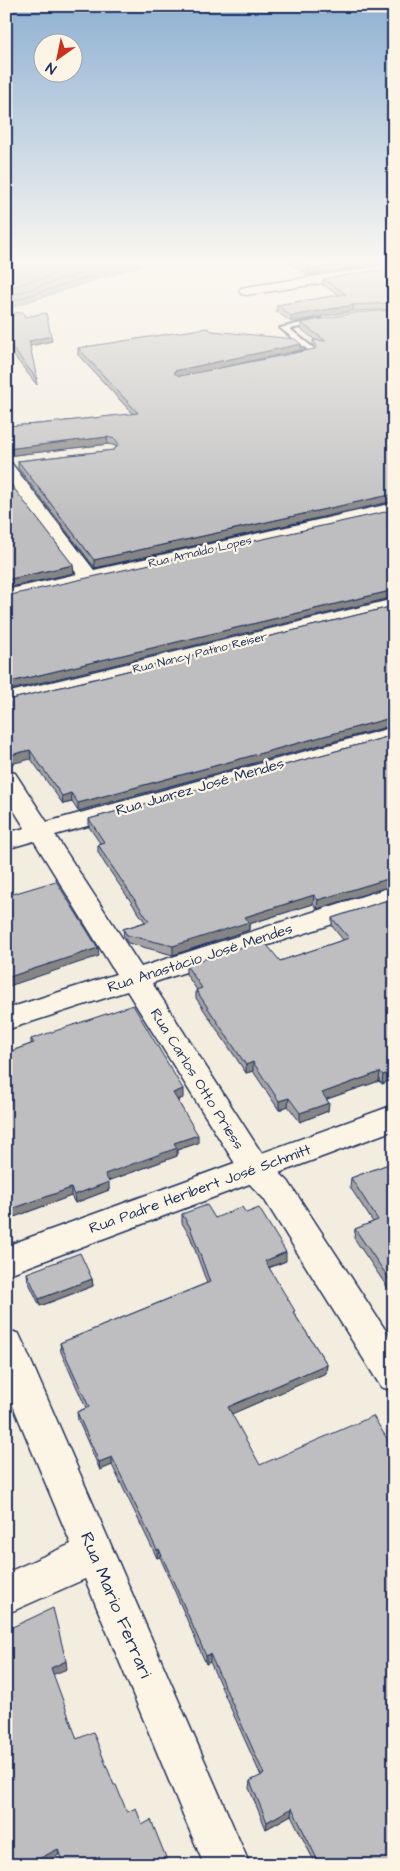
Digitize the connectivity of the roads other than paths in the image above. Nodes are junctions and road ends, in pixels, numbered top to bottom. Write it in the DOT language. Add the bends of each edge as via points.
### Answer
graph roads {
  1 [pos="311,349"];
  2 [pos="290,356"];
  3 [pos="25,461"];
  4 [pos="6,463"];
  5 [pos="6,468"];
  6 [pos="394,509"];
  7 [pos="89,577"];
  8 [pos="6,596"];
  9 [pos="394,605"];
  10 [pos="6,700"];
  11 [pos="394,734"];
  12 [pos="6,778"];
  13 [pos="41,832"];
  14 [pos="6,842"];
  15 [pos="394,895"];
  16 [pos="134,979"];
  17 [pos="6,1020"];
  18 [pos="394,1117"];
  19 [pos="255,1169"];
  20 [pos="6,1260"];
  21 [pos="6,1345"];
  22 [pos="394,1376"];
  23 [pos="94,1554"];
  24 [pos="6,1594"];
  25 [pos="226,1865"];
  1 -- 2 [label="lane" via="310,353"];
  3 -- 4 [label="street"];
  5 -- 7 [label="street"];
  6 -- 7 [label="street, Rua Arnaldo Lopes"];
  7 -- 8 [label="street, Rua Arnaldo Lopes"];
  9 -- 10 [label="street, Rua Nancy Patino Reiser"];
  11 -- 13 [label="street, Rua Juarez José Mendes"];
  12 -- 13 [label="street, Rua Carlos Otto Priess"];
  13 -- 14 [label="street, Rua Juarez José Mendes"];
  13 -- 16 [label="street, Rua Carlos Otto Priess"];
  15 -- 16 [label="street, Rua Anastácio José Mendes"];
  16 -- 17 [label="street, Rua Anastácio José Mendes"];
  16 -- 19 [label="street, Rua Carlos Otto Priess"];
  18 -- 19 [label="street, Rua Padre Heribert José Schmitt"];
  19 -- 20 [label="street, Rua Padre Heribert José Schmitt"];
  19 -- 22 [label="street, Rua Carlos Otto Priess" via="276,1190"];
  21 -- 23 [label="street, Rua Mario Ferrari"];
  23 -- 24 [label="street"];
  23 -- 25 [label="street, Rua Mario Ferrari"];
}
